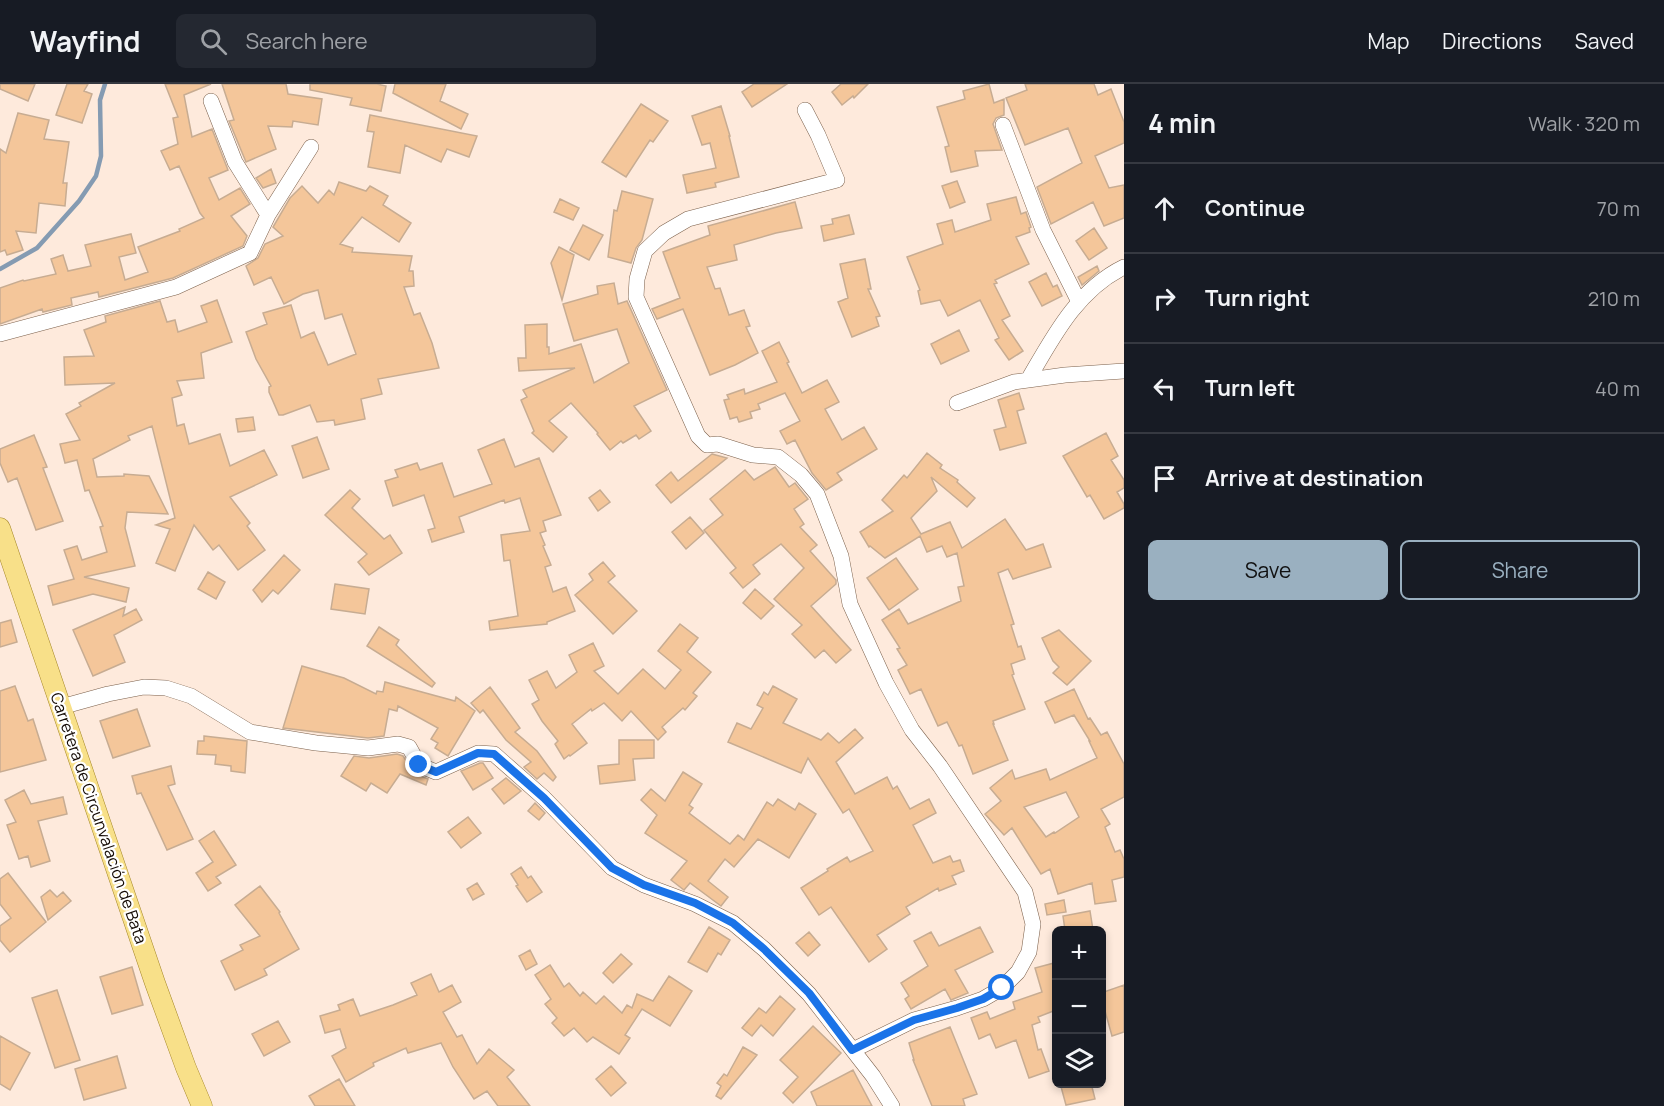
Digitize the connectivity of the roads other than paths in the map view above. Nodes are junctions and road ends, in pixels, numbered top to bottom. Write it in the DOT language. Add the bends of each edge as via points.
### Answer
graph roads {
  1 [pos="211,101"];
  2 [pos="805,110"];
  3 [pos="1004,125"];
  4 [pos="292,177"];
  5 [pos="268,214"];
  6 [pos="1124,267"];
  7 [pos="1078,302"];
  8 [pos="0,334"];
  9 [pos="1124,371"];
  10 [pos="1028,380"];
  11 [pos="957,403"];
  12 [pos="0,528"];
  13 [pos="61,707"];
  14 [pos="852,1050"];
  15 [pos="202,1106"];
  16 [pos="892,1106"];
  1 -- 5 [label="street" via="236,162"];
  2 -- 14 [label="street" via="837,180 688,219 664,233 645,251 636,297 698,436 706,445 778,457 817,494 842,556 850,604 886,683 912,730 1025,892 1033,924 1029,952 1018,972 1002,988 983,999 914,1020"];
  3 -- 7 [label="street" via="1043,230"];
  4 -- 5 [label="street" via="311,147"];
  5 -- 8 [label="street" via="250,253 209,274 176,287"];
  6 -- 7 [label="street"];
  7 -- 10 [label="street"];
  9 -- 10 [label="street"];
  10 -- 11 [label="street"];
  12 -- 13 [label="main road, Carretera de Circunvalación de Bata"];
  13 -- 14 [label="street" via="144,687 166,688 191,696 250,732 368,748 398,744 409,747 419,765 436,772 478,753 494,754 544,798 612,868 733,923 809,993"];
  13 -- 15 [label="main road, Carretera de Circunvalación de Bata" via="155,983"];
  14 -- 16 [label="street"];
}
